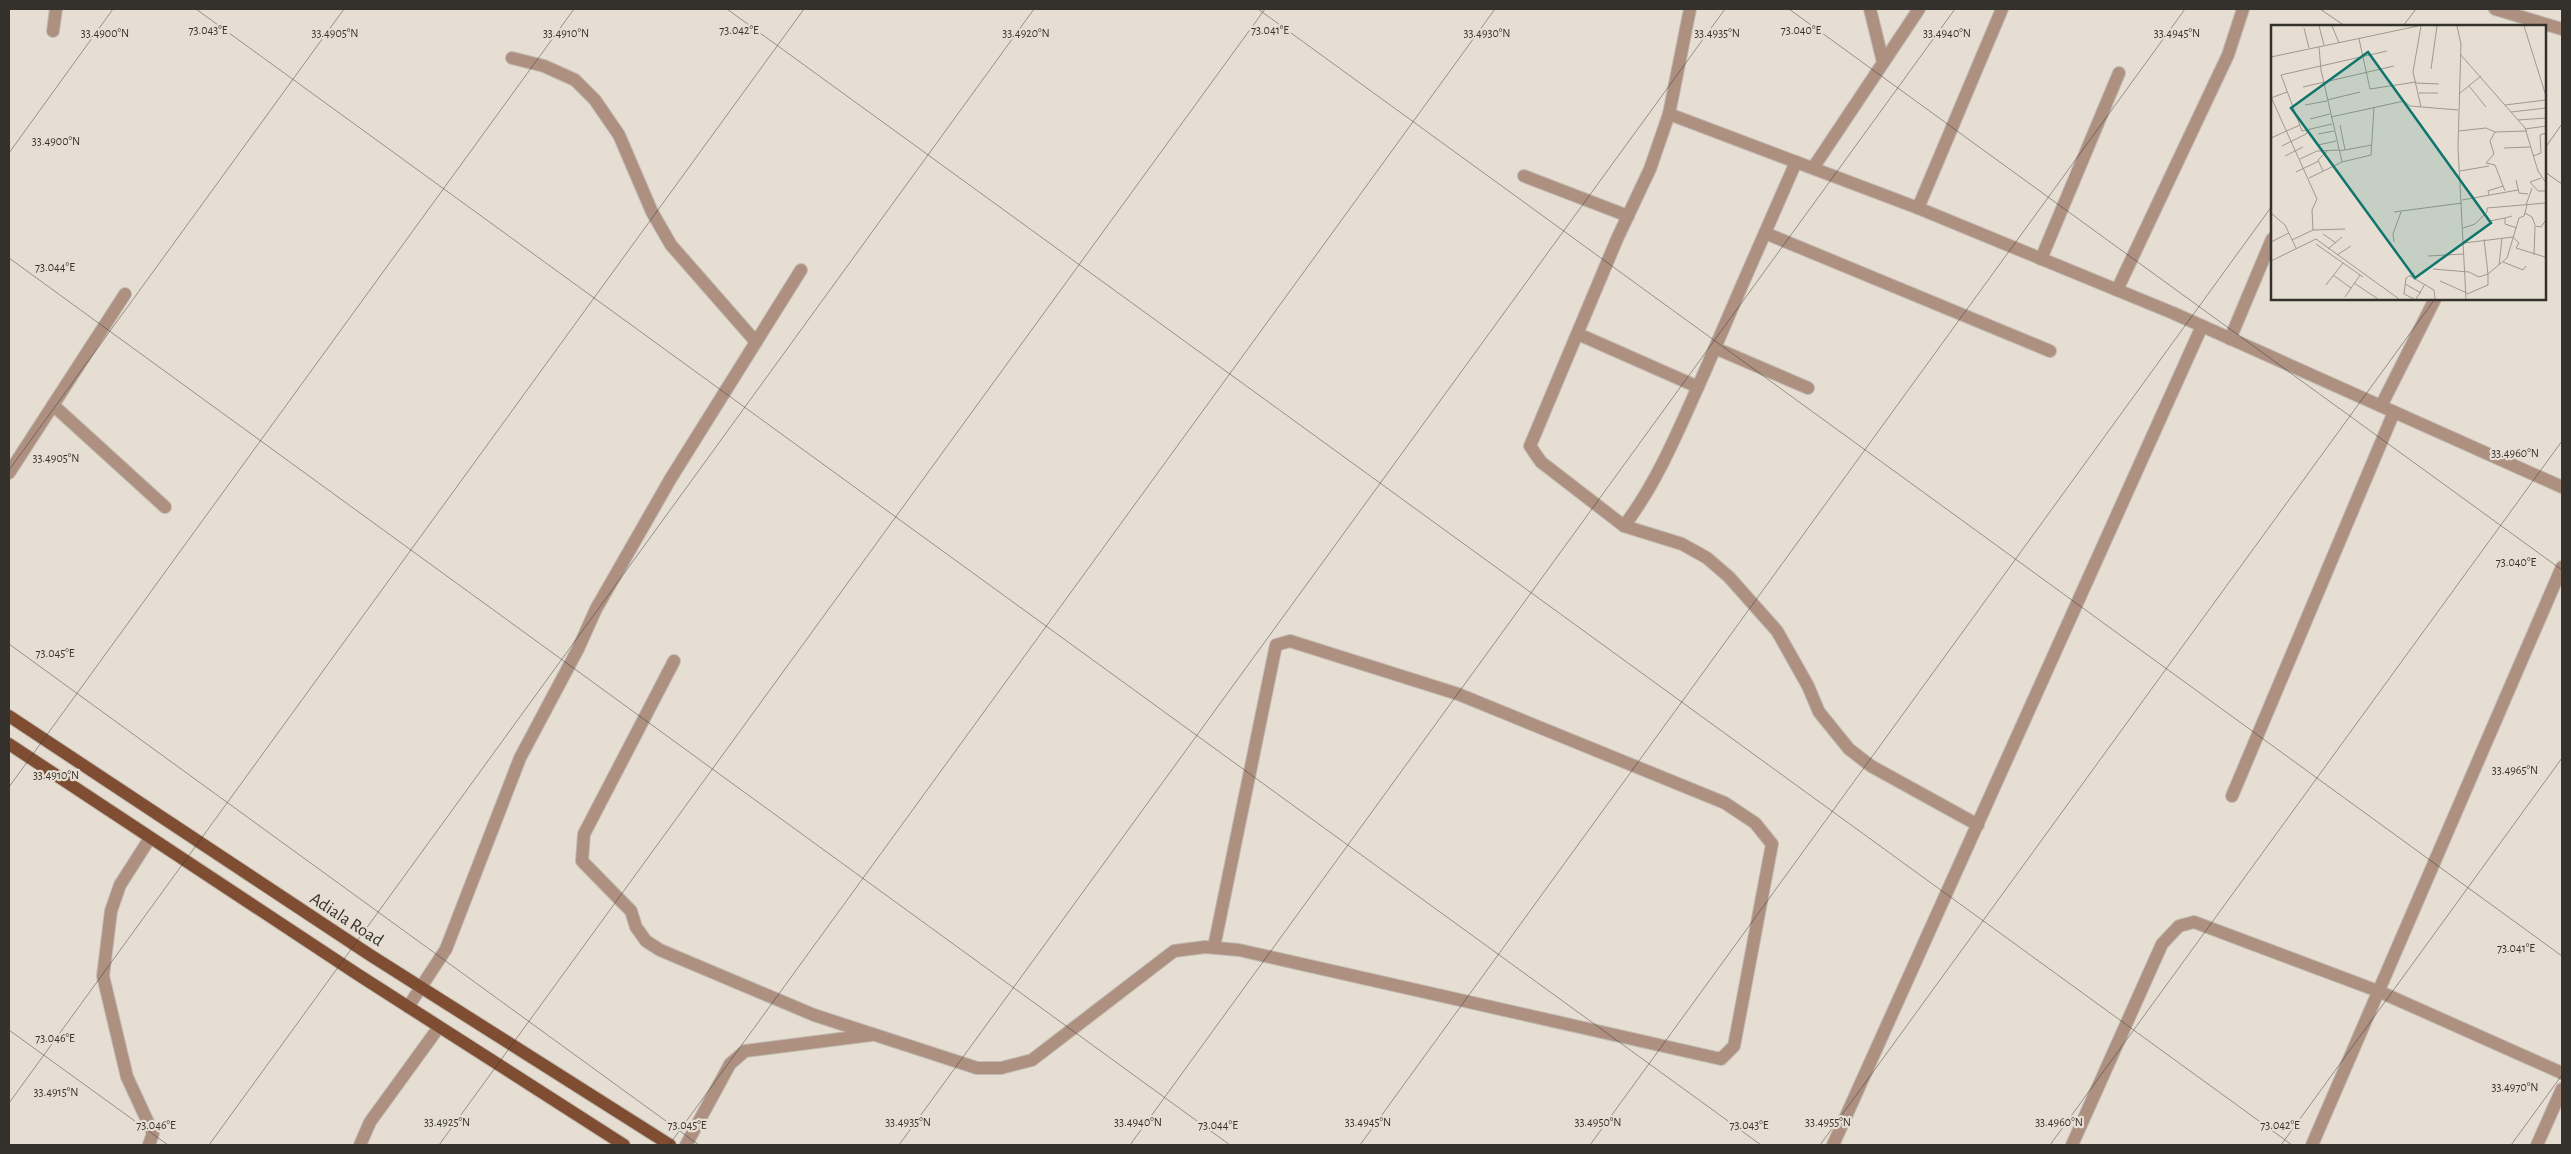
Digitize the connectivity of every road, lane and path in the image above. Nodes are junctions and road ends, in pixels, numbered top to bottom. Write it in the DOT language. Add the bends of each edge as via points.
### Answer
graph roads {
  1 [pos="56,9"];
  2 [pos="1690,9"];
  3 [pos="1870,9"];
  4 [pos="1919,9"];
  5 [pos="2002,9"];
  6 [pos="2495,9"];
  7 [pos="2239,12"];
  8 [pos="2562,28"];
  9 [pos="54,31"];
  10 [pos="512,58"];
  11 [pos="1883,62"];
  12 [pos="2119,73"];
  13 [pos="1669,114"];
  14 [pos="1796,162"];
  15 [pos="1813,168"];
  16 [pos="1524,176"];
  17 [pos="1918,208"];
  18 [pos="1628,216"];
  19 [pos="1765,233"];
  20 [pos="2271,242"];
  21 [pos="2041,259"];
  22 [pos="801,270"];
  23 [pos="2117,290"];
  24 [pos="125,294"];
  25 [pos="2434,300"];
  26 [pos="2202,326"];
  27 [pos="1578,334"];
  28 [pos="2230,339"];
  29 [pos="756,342"];
  30 [pos="1715,348"];
  31 [pos="2050,351"];
  32 [pos="1698,386"];
  33 [pos="1808,388"];
  34 [pos="53,405"];
  35 [pos="2381,406"];
  36 [pos="2394,412"];
  37 [pos="9,473"];
  38 [pos="2562,487"];
  39 [pos="165,507"];
  40 [pos="1624,526"];
  41 [pos="2562,567"];
  42 [pos="674,661"];
  43 [pos="9,716"];
  44 [pos="9,744"];
  45 [pos="2232,796"];
  46 [pos="1978,825"];
  47 [pos="150,838"];
  48 [pos="1214,947"];
  49 [pos="421,987"];
  50 [pos="2378,991"];
  51 [pos="408,1007"];
  52 [pos="439,1027"];
  53 [pos="876,1035"];
  54 [pos="2562,1073"];
  55 [pos="2562,1089"];
  56 [pos="149,1145"];
  57 [pos="360,1145"];
  58 [pos="624,1145"];
  59 [pos="670,1145"];
  60 [pos="686,1145"];
  61 [pos="1833,1145"];
  62 [pos="2072,1145"];
  63 [pos="2312,1145"];
  64 [pos="2538,1145"];
  1 -- 9 [label="street"];
  2 -- 13 [label="street"];
  3 -- 11 [label="street"];
  4 -- 11 [label="street"];
  5 -- 17 [label="street"];
  6 -- 8 [label="street"];
  7 -- 23 [label="street" via="2228,55"];
  10 -- 29 [label="street" via="544,66 575,80 595,100 619,135 652,212 671,245"];
  11 -- 15 [label="street"];
  12 -- 21 [label="street"];
  13 -- 14 [label="street"];
  13 -- 18 [label="street" via="1650,169"];
  14 -- 15 [label="street"];
  14 -- 19 [label="street"];
  15 -- 17 [label="street"];
  16 -- 18 [label="street"];
  17 -- 21 [label="street"];
  18 -- 27 [label="street"];
  19 -- 30 [label="street"];
  19 -- 31 [label="street"];
  20 -- 28 [label="street"];
  21 -- 23 [label="street"];
  22 -- 29 [label="street"];
  23 -- 26 [label="street"];
  24 -- 34 [label="street"];
  25 -- 35 [label="street"];
  26 -- 28 [label="street"];
  26 -- 46 [label="street"];
  27 -- 32 [label="street"];
  27 -- 40 [label="street" via="1530,446 1541,462"];
  28 -- 35 [label="street"];
  29 -- 49 [label="street" via="671,478 596,609 520,758 446,949"];
  30 -- 32 [label="street"];
  30 -- 33 [label="street"];
  32 -- 40 [label="street" via="1657,474 1640,506"];
  34 -- 37 [label="street"];
  34 -- 39 [label="street"];
  35 -- 36 [label="street"];
  36 -- 38 [label="street"];
  36 -- 45 [label="street"];
  40 -- 46 [label="street" via="1682,544 1707,558 1729,577 1776,630 1819,712 1849,748 1871,766"];
  41 -- 50 [label="street"];
  42 -- 53 [label="street" via="584,834 582,861 631,911 636,927 646,941 660,950 814,1015"];
  43 -- 49 [label="main road, Adiala Road"];
  44 -- 47 [label="main road"];
  46 -- 61 [label="street"];
  47 -- 51 [label="main road"];
  47 -- 56 [label="street" via="120,885 111,910 103,976 127,1077 152,1133"];
  48 -- 48 [label="street" via="1276,645 1290,641 1458,694 1726,803 1755,823 1772,844 1734,1046 1721,1059"];
  48 -- 53 [label="street" via="1174,951 1032,1060 1001,1068 977,1068"];
  49 -- 51 [label="street"];
  49 -- 59 [label="main road, Adiala Road"];
  50 -- 54 [label="street"];
  50 -- 62 [label="street" via="2194,922 2178,926 2162,944"];
  50 -- 63 [label="street"];
  51 -- 52 [label="main road"];
  52 -- 57 [label="street" via="370,1122"];
  52 -- 58 [label="main road"];
  53 -- 60 [label="street" via="745,1051 730,1064"];
  55 -- 64 [label="street"];
}
